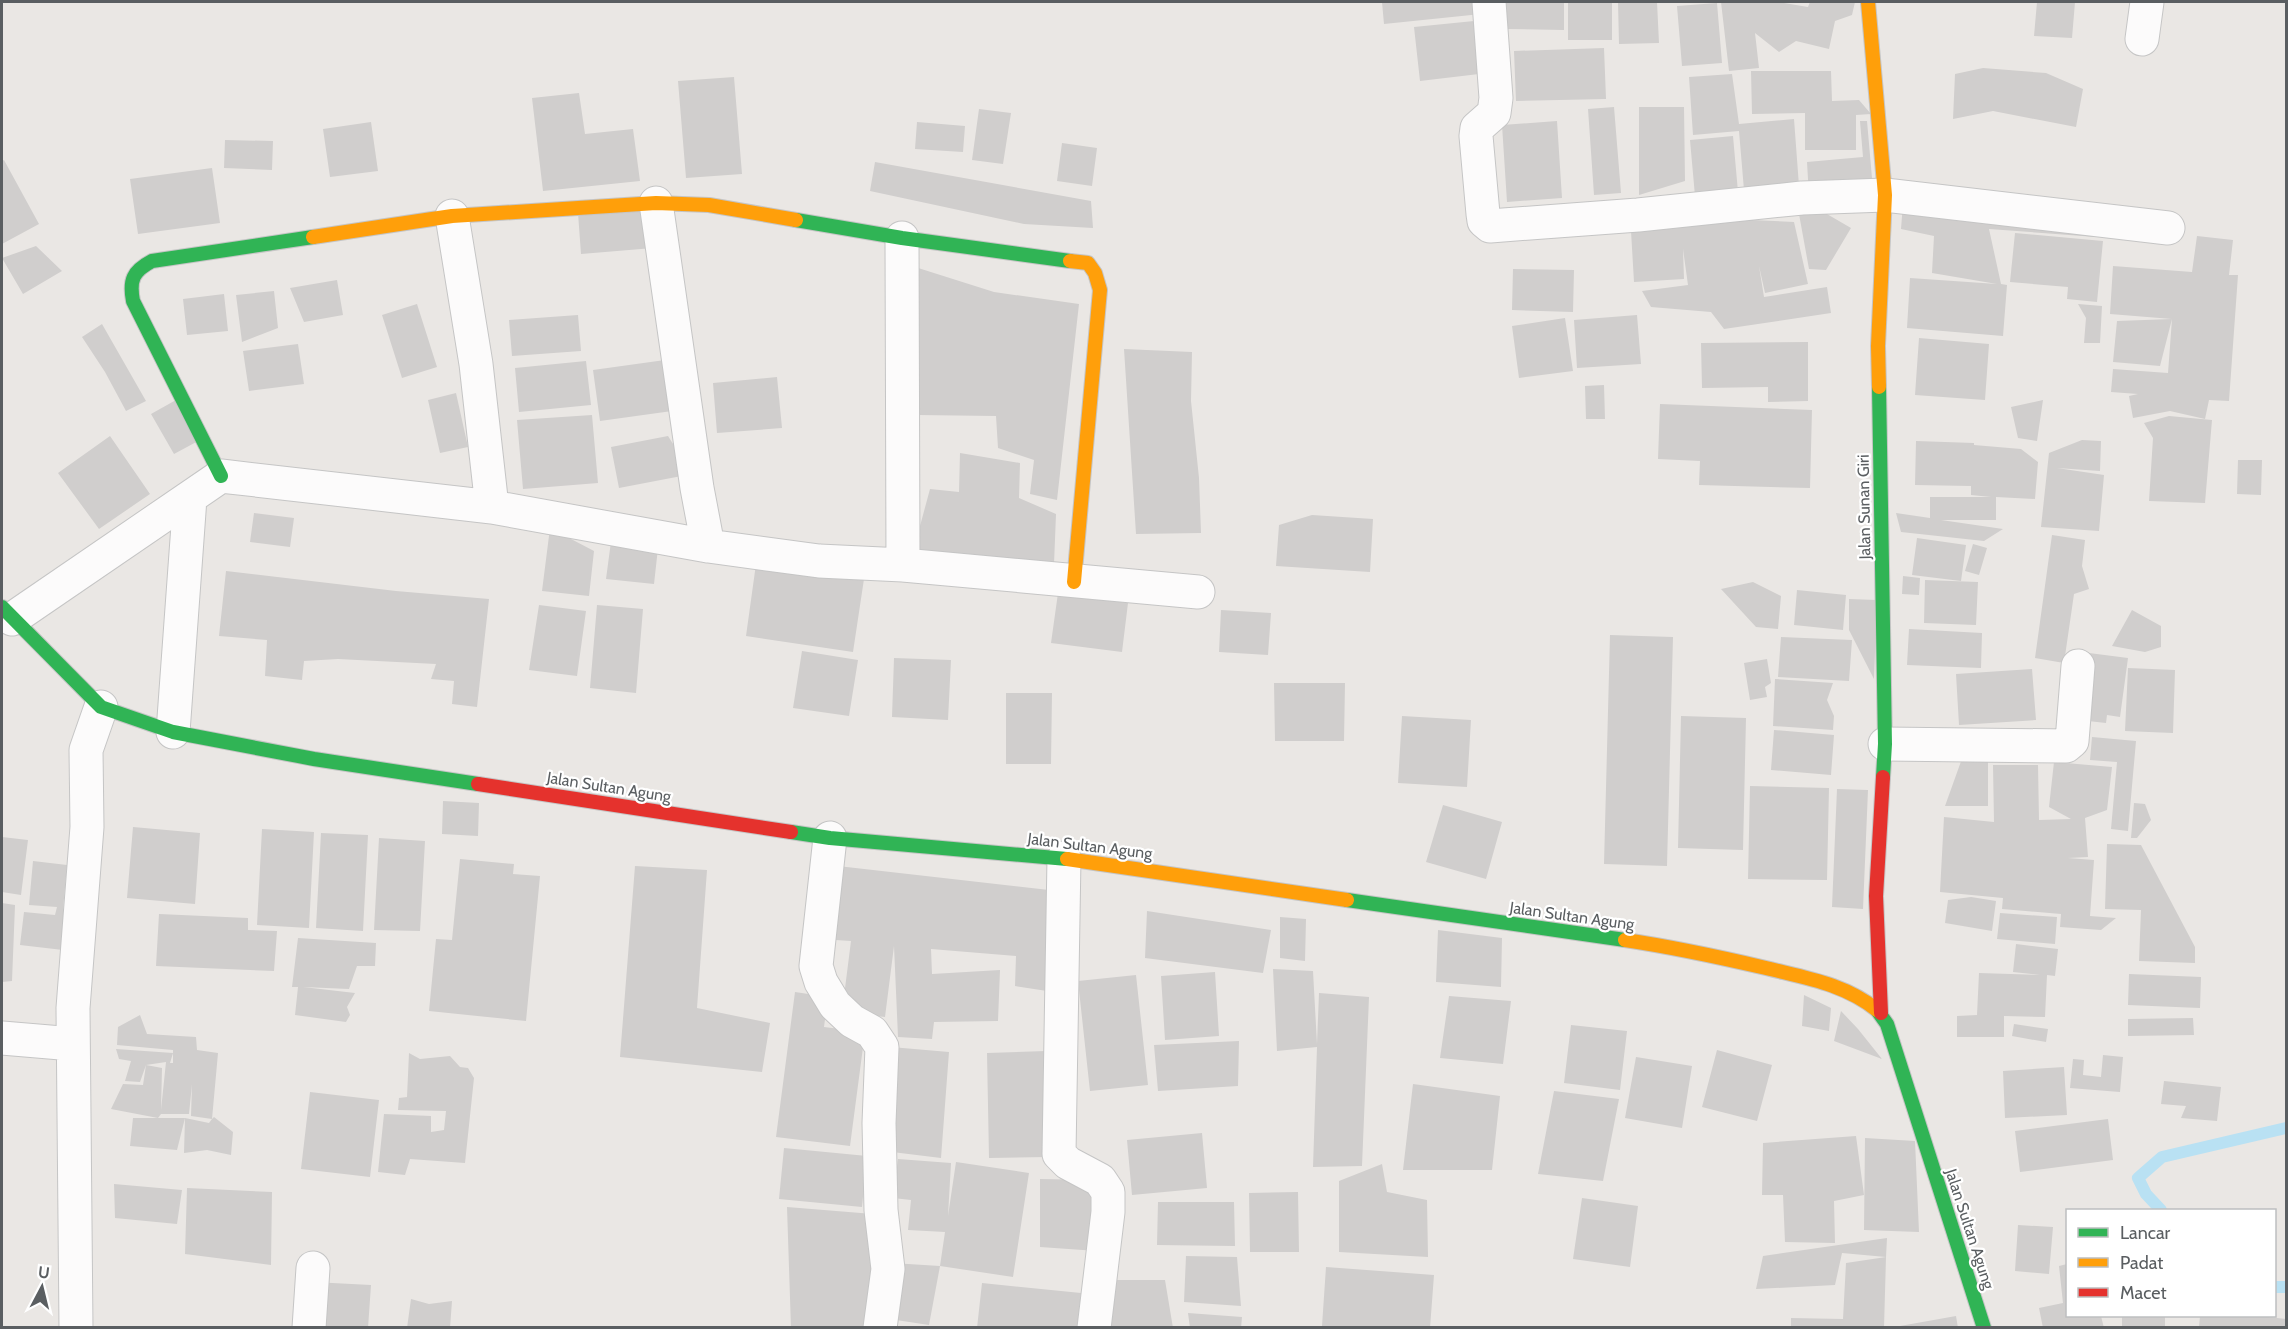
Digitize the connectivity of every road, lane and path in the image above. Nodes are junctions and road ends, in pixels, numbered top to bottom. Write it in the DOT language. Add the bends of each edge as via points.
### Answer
graph roads {
  1 [pos="1489,2"];
  2 [pos="1868,2"];
  3 [pos="2147,2"];
  4 [pos="2142,39"];
  5 [pos="1885,195"];
  6 [pos="656,203"];
  7 [pos="452,216"];
  8 [pos="2168,228"];
  9 [pos="902,238"];
  10 [pos="221,476"];
  11 [pos="190,498"];
  12 [pos="492,507"];
  13 [pos="708,546"];
  14 [pos="903,565"];
  15 [pos="1074,582"];
  16 [pos="1198,592"];
  17 [pos="7,613"];
  18 [pos="2078,666"];
  19 [pos="101,707"];
  20 [pos="173,732"];
  21 [pos="1885,744"];
  22 [pos="830,837"];
  23 [pos="1064,858"];
  24 [pos="1881,1013"];
  25 [pos="2,1038"];
  26 [pos="73,1044"];
  27 [pos="313,1268"];
  28 [pos="76,1328"];
  29 [pos="309,1328"];
  30 [pos="880,1328"];
  31 [pos="1094,1328"];
  32 [pos="1984,1328"];
  1 -- 5 [label="street" via="1496,98 1494,113 1477,128 1476,136 1484,221 1490,226 1802,198"];
  2 -- 5 [label="street, Jalan Sunan Giri"];
  3 -- 4 [label="street"];
  5 -- 8 [label="street"];
  5 -- 21 [label="street, Jalan Sunan Giri" via="1878,346"];
  6 -- 7 [label="street"];
  6 -- 9 [label="street" via="709,205"];
  6 -- 13 [label="street"];
  7 -- 10 [label="street" via="152,261 139,267 130,286 133,301"];
  7 -- 12 [label="street" via="476,364"];
  9 -- 14 [label="street"];
  9 -- 15 [label="street" via="1088,263 1095,273 1100,290"];
  10 -- 11 [label="street"];
  10 -- 12 [label="street"];
  11 -- 17 [label="street"];
  11 -- 20 [label="street"];
  12 -- 13 [label="street"];
  13 -- 14 [label="street" via="819,561"];
  14 -- 15 [label="street"];
  15 -- 16 [label="street"];
  17 -- 19 [label="street, Jalan Sultan Agung"];
  18 -- 21 [label="street" via="2072,741 2066,746"];
  19 -- 20 [label="street, Jalan Sultan Agung"];
  19 -- 26 [label="street" via="87,750 87,827"];
  20 -- 22 [label="street, Jalan Sultan Agung" via="314,759"];
  21 -- 24 [label="street, Jalan Sunan Giri" via="1876,896"];
  22 -- 23 [label="street, Jalan Sultan Agung"];
  22 -- 30 [label="street" via="816,966 835,1005 872,1032 882,1047 881,1210 888,1269"];
  23 -- 24 [label="street, Jalan Sultan Agung" via="1690,950 1831,984 1862,998"];
  23 -- 31 [label="street" via="1059,1154 1100,1180 1108,1192"];
  24 -- 32 [label="street, Jalan Sultan Agung" via="1894,1041"];
  25 -- 26 [label="street"];
  26 -- 28 [label="street"];
  27 -- 29 [label="street"];
}
